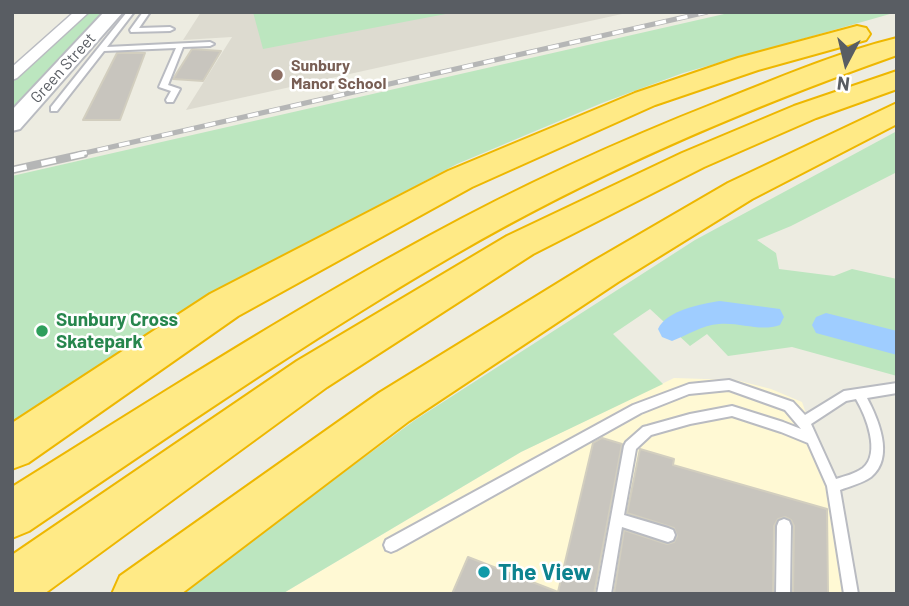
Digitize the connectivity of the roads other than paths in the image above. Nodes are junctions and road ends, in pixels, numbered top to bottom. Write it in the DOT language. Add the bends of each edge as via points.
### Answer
graph roads {
  1 [pos="82,12"];
  2 [pos="114,12"];
  3 [pos="131,12"];
  4 [pos="147,12"];
  5 [pos="897,23"];
  6 [pos="170,29"];
  7 [pos="211,44"];
  8 [pos="180,46"];
  9 [pos="897,46"];
  10 [pos="103,49"];
  11 [pos="12,75"];
  12 [pos="897,79"];
  13 [pos="170,100"];
  14 [pos="54,109"];
  15 [pos="897,112"];
  16 [pos="12,124"];
  17 [pos="897,388"];
  18 [pos="858,393"];
  19 [pos="804,422"];
  20 [pos="813,440"];
  21 [pos="12,449"];
  22 [pos="833,486"];
  23 [pos="12,514"];
  24 [pos="617,519"];
  25 [pos="784,526"];
  26 [pos="668,535"];
  27 [pos="391,545"];
  28 [pos="16,584"];
  29 [pos="138,594"];
  30 [pos="604,594"];
  31 [pos="783,594"];
  32 [pos="851,594"];
  1 -- 11 [label="street"];
  2 -- 16 [label="street, Green Street"];
  3 -- 10 [label="lane"];
  4 -- 6 [label="lane" via="134,30"];
  5 -- 21 [label="highway" via="748,64 645,99 460,178 224,305"];
  7 -- 8 [label="lane"];
  8 -- 10 [label="lane"];
  8 -- 13 [label="lane" via="163,87 176,89"];
  9 -- 23 [label="highway" via="767,92 518,206 385,278"];
  10 -- 14 [label="lane"];
  12 -- 28 [label="highway" via="693,160 520,246 312,374"];
  15 -- 29 [label="highway" via="740,191 605,272 394,407"];
  17 -- 18 [label="lane"];
  18 -- 19 [label="lane" via="844,396"];
  18 -- 22 [label="lane" via="871,412 875,460 868,471"];
  19 -- 20 [label="lane"];
  19 -- 27 [label="lane" via="789,406 729,385 689,389 636,409"];
  20 -- 22 [label="lane"];
  20 -- 24 [label="lane" via="732,411 647,431 630,446"];
  22 -- 32 [label="lane"];
  24 -- 26 [label="lane"];
  24 -- 30 [label="lane"];
  25 -- 31 [label="lane"];
}
